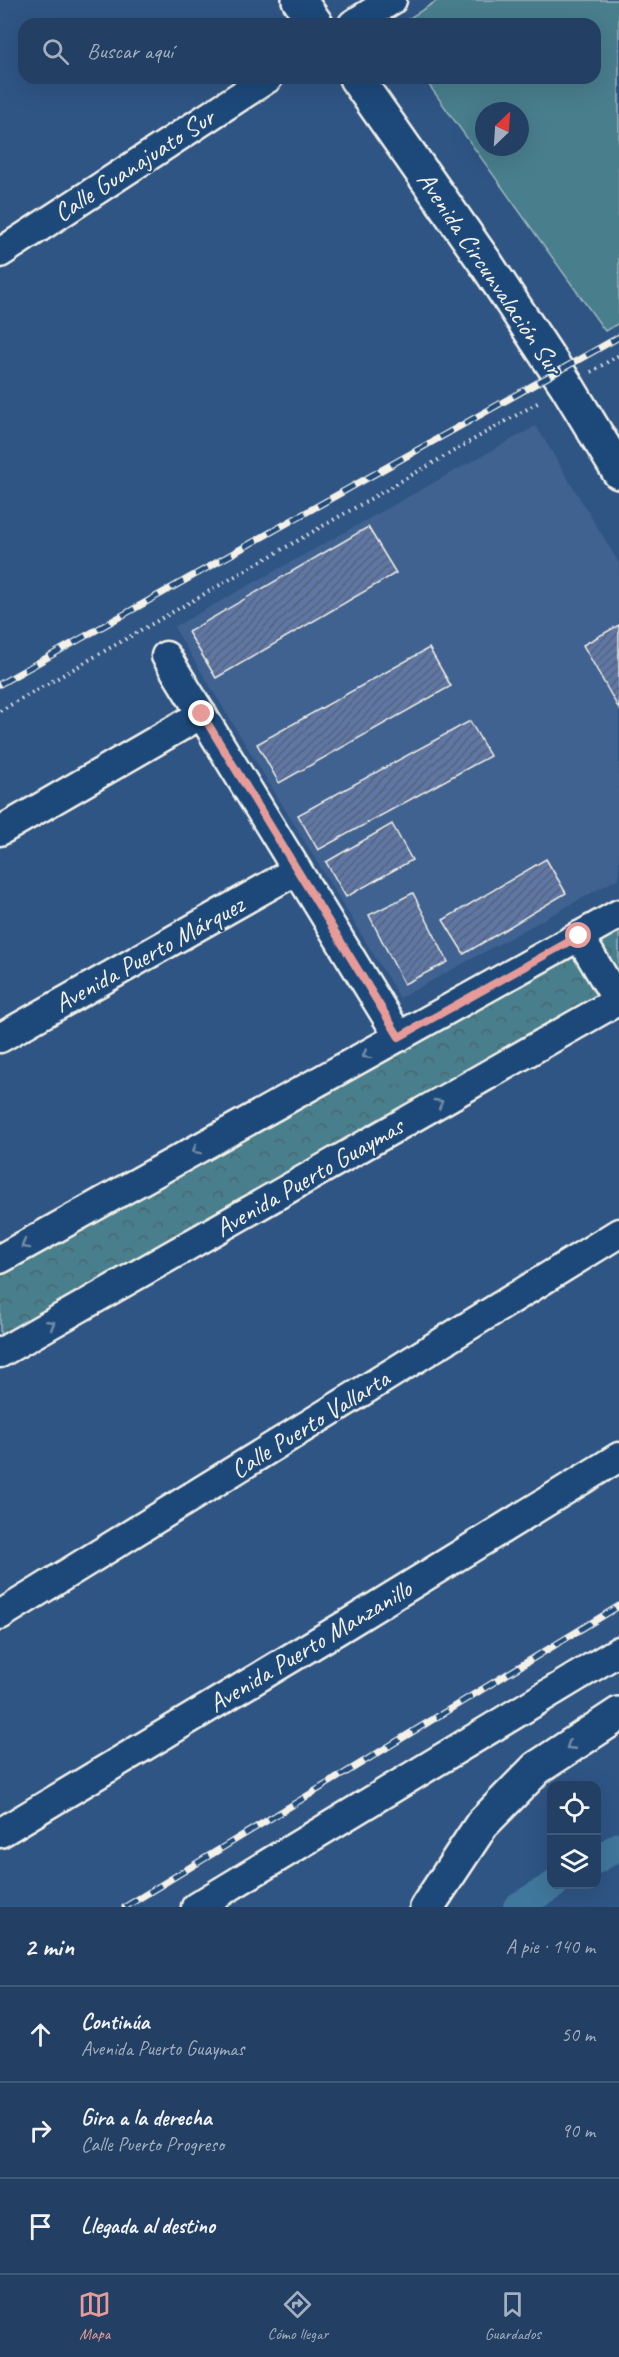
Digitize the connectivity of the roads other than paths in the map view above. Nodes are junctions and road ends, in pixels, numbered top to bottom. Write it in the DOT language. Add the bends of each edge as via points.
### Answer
graph roads {
  1 [pos="298,0"];
  2 [pos="392,0"];
  3 [pos="312,18"];
  4 [pos="363,18"];
  5 [pos="259,84"];
  6 [pos="360,84"];
  7 [pos="0,253"];
  8 [pos="619,472"];
  9 [pos="166,656"];
  10 [pos="202,714"];
  11 [pos="0,831"];
  12 [pos="297,870"];
  13 [pos="619,914"];
  14 [pos="579,936"];
  15 [pos="619,1001"];
  16 [pos="399,1037"];
  17 [pos="0,1038"];
  18 [pos="619,1233"];
  19 [pos="0,1259"];
  20 [pos="0,1353"];
  21 [pos="619,1457"];
  22 [pos="0,1615"];
  23 [pos="619,1651"];
  24 [pos="619,1714"];
  25 [pos="0,1833"];
  26 [pos="196,1907"];
  27 [pos="427,1907"];
  1 -- 3 [label="main road"];
  2 -- 4 [label="street"];
  5 -- 7 [label="street, Calle Guanajuato Sur"];
  6 -- 8 [label="main road, Avenida Circunvalación Sur" via="488,265"];
  9 -- 10 [label="street"];
  10 -- 11 [label="street"];
  10 -- 12 [label="street"];
  12 -- 16 [label="street"];
  12 -- 17 [label="street, Avenida Puerto Márquez"];
  13 -- 14 [label="street"];
  14 -- 15 [label="street"];
  14 -- 16 [label="street"];
  20 -- 15 [label="street, Avenida Puerto Guaymas, one-way"];
  16 -- 19 [label="street, one-way"];
  18 -- 22 [label="street, Calle Puerto Vallarta"];
  21 -- 25 [label="street, Avenida Puerto Manzanillo"];
  23 -- 26 [label="street"];
  24 -- 27 [label="main road, one-way" via="537,1768 482,1824"];
}
